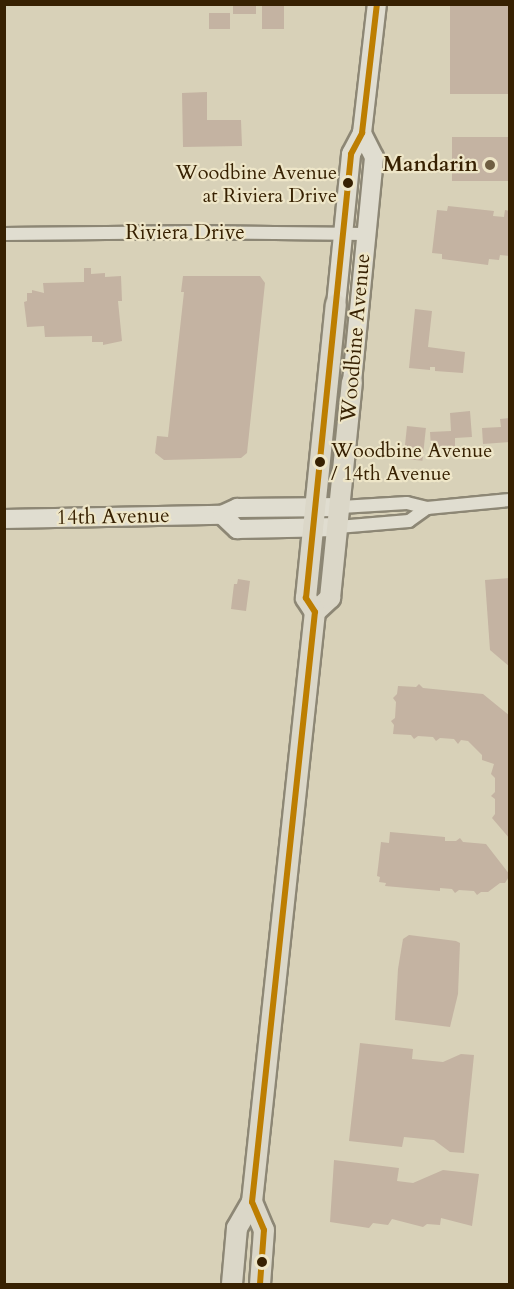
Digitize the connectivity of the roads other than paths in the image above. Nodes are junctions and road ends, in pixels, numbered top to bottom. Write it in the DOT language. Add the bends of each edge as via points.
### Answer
graph roads {
  1 [pos="377,4"];
  2 [pos="362,133"];
  3 [pos="342,233"];
  4 [pos="4,234"];
  5 [pos="366,234"];
  6 [pos="336,305"];
  7 [pos="352,382"];
  8 [pos="325,426"];
  9 [pos="348,431"];
  10 [pos="510,500"];
  11 [pos="317,507"];
  12 [pos="341,507"];
  13 [pos="427,508"];
  14 [pos="222,515"];
  15 [pos="4,519"];
  16 [pos="338,527"];
  17 [pos="315,528"];
  18 [pos="315,612"];
  19 [pos="252,1202"];
  20 [pos="232,1284"];
  21 [pos="260,1284"];
  1 -- 2 [label="main road, Woodbine Avenue"];
  2 -- 3 [label="main road, Woodbine Avenue" via="351,154"];
  2 -- 5 [label="main road, Woodbine Avenue" via="374,157"];
  3 -- 4 [label="street, Riviera Drive"];
  3 -- 5 [label="street, Riviera Drive"];
  3 -- 6 [label="main road, Woodbine Avenue"];
  5 -- 7 [label="main road, Woodbine Avenue"];
  6 -- 8 [label="main road, Woodbine Avenue"];
  7 -- 9 [label="main road, Woodbine Avenue"];
  8 -- 9 [label="main road"];
  8 -- 11 [label="main road, Woodbine Avenue"];
  9 -- 12 [label="main road, Woodbine Avenue"];
  10 -- 13 [label="street, 14th Avenue"];
  11 -- 12 [label="main road, 14th Avenue"];
  11 -- 14 [label="main road, 14th Avenue" via="237,508"];
  11 -- 17 [label="main road, Woodbine Avenue"];
  12 -- 13 [label="street, 14th Avenue" via="407,503"];
  12 -- 16 [label="main road, Woodbine Avenue"];
  13 -- 16 [label="street, 14th Avenue" via="409,521"];
  14 -- 15 [label="main road, 14th Avenue"];
  14 -- 17 [label="main road, 14th Avenue" via="237,529"];
  16 -- 17 [label="main road, 14th Avenue"];
  16 -- 18 [label="main road, Woodbine Avenue" via="330,598"];
  17 -- 18 [label="main road, Woodbine Avenue" via="306,598"];
  18 -- 19 [label="main road, Woodbine Avenue"];
  19 -- 20 [label="main road, Woodbine Avenue" via="237,1228"];
  19 -- 21 [label="main road, Woodbine Avenue" via="264,1230"];
}
